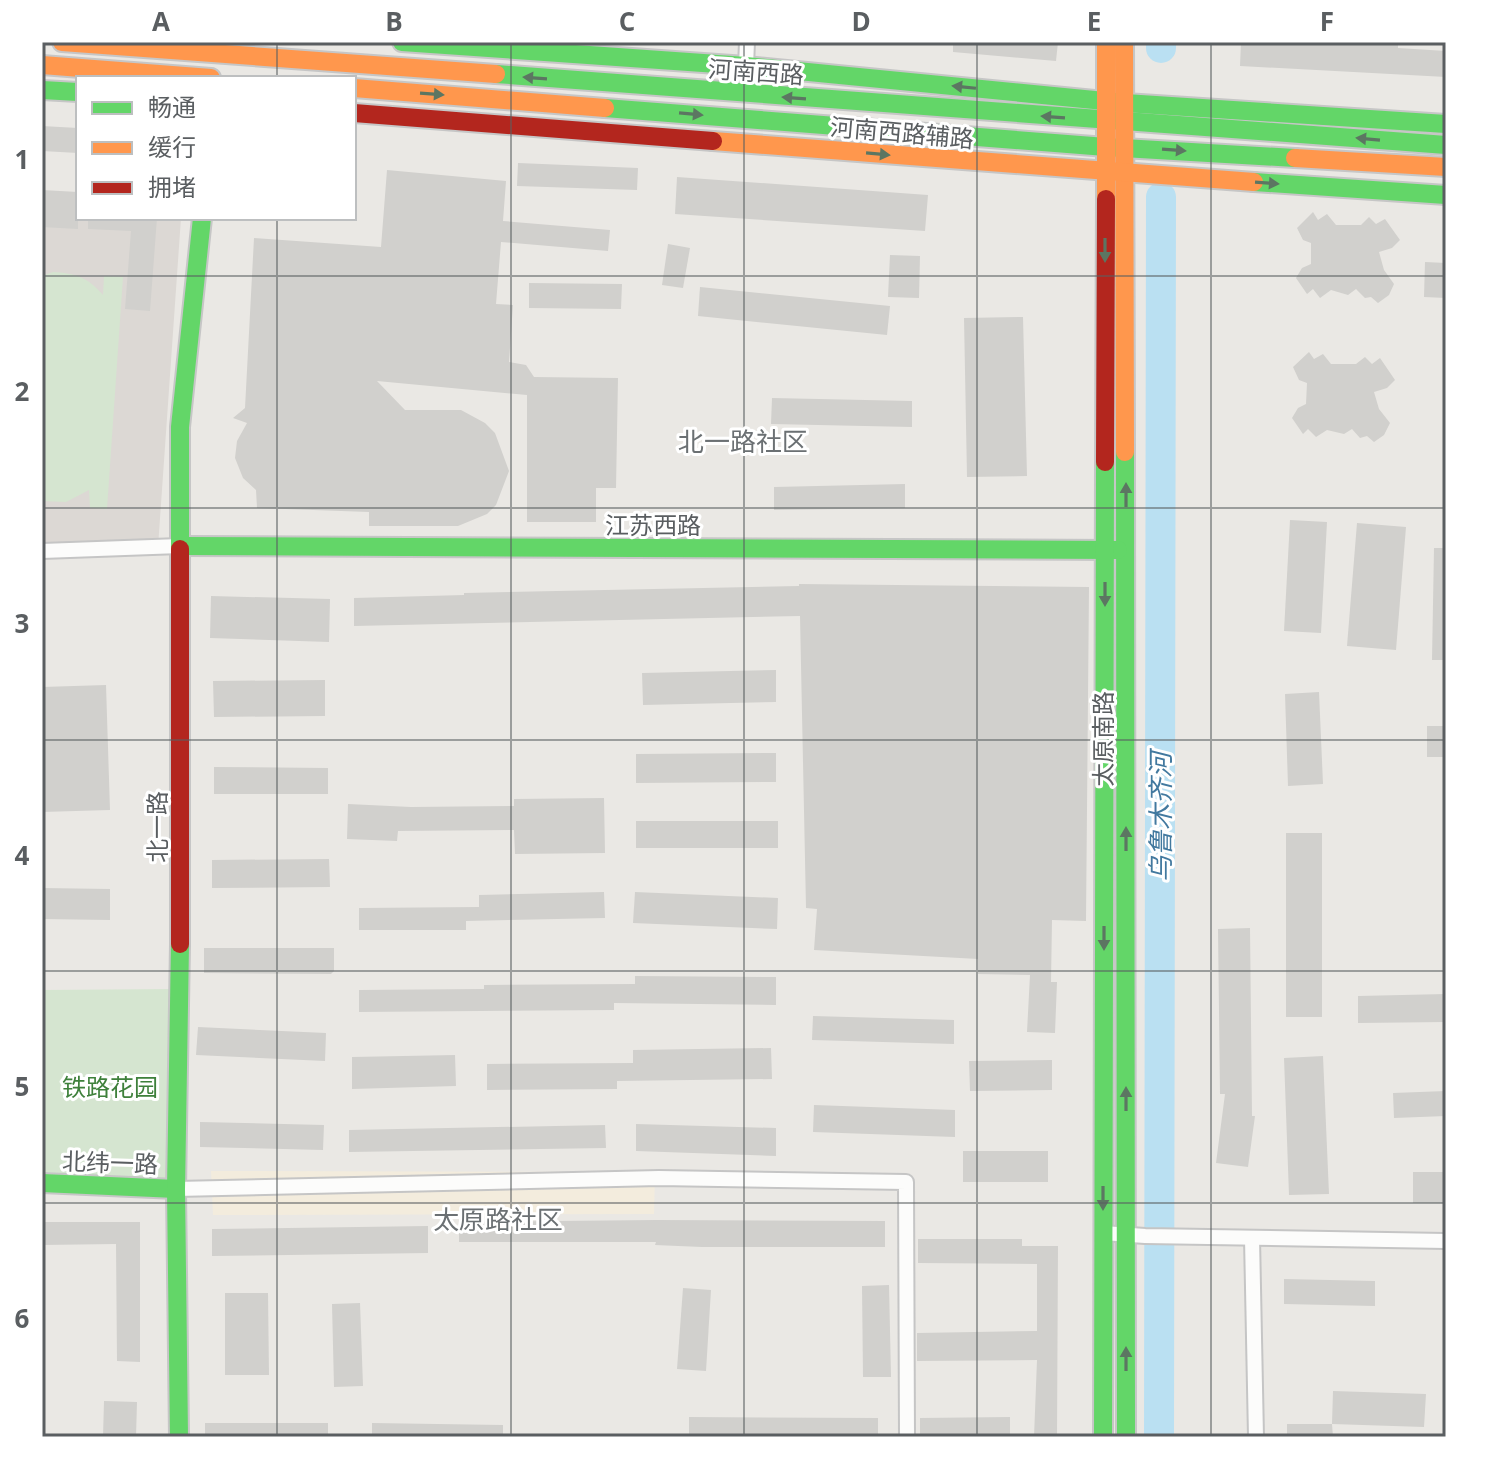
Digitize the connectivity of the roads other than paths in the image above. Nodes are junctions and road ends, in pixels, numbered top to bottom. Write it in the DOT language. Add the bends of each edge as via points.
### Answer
graph roads {
  1 [pos="62,42"];
  2 [pos="402,42"];
  3 [pos="747,42"];
  4 [pos="1106,42"];
  5 [pos="1124,42"];
  6 [pos="468,44"];
  7 [pos="217,48"];
  8 [pos="42,65"];
  9 [pos="746,66"];
  10 [pos="187,76"];
  11 [pos="213,76"];
  12 [pos="356,88"];
  13 [pos="42,90"];
  14 [pos="76,92"];
  15 [pos="1115,111"];
  16 [pos="356,113"];
  17 [pos="1446,124"];
  18 [pos="1446,145"];
  19 [pos="1115,147"];
  20 [pos="1446,167"];
  21 [pos="1105,172"];
  22 [pos="1125,173"];
  23 [pos="1446,195"];
  24 [pos="202,220"];
  25 [pos="180,546"];
  26 [pos="1105,550"];
  27 [pos="1126,550"];
  28 [pos="42,551"];
  29 [pos="42,1183"];
  30 [pos="176,1189"];
  31 [pos="1103,1233"];
  32 [pos="1135,1236"];
  33 [pos="1252,1238"];
  34 [pos="1446,1241"];
  35 [pos="179,1437"];
  36 [pos="907,1437"];
  37 [pos="1103,1437"];
  38 [pos="1126,1437"];
  39 [pos="1256,1437"];
  1 -- 7 [label="main road, 河南西路"];
  2 -- 6 [label="main road, 河南西路辅路"];
  3 -- 9 [label="street"];
  4 -- 15 [label="main road"];
  5 -- 15 [label="main road, 太原南路"];
  6 -- 9 [label="main road, 河南西路辅路"];
  7 -- 11 [label="main road"];
  15 -- 7 [label="main road, 河南西路, one-way"];
  8 -- 10 [label="main road"];
  15 -- 9 [label="main road, 河南西路辅路, one-way"];
  12 -- 19 [label="main road, 河南西路, one-way"];
  13 -- 14 [label="main road"];
  15 -- 17 [label="main road, 河南西路辅路"];
  18 -- 15 [label="main road, 河南西路, one-way"];
  15 -- 19 [label="main road, 太原南路"];
  16 -- 21 [label="main road, 河南西路辅路, one-way"];
  19 -- 20 [label="main road, 河南西路, one-way"];
  19 -- 21 [label="main road"];
  19 -- 22 [label="main road, 太原南路"];
  21 -- 22 [label="main road, 河南西路辅路"];
  21 -- 26 [label="main road, one-way"];
  22 -- 23 [label="main road, 河南西路辅路, one-way"];
  27 -- 22 [label="main road, 太原南路, one-way"];
  24 -- 25 [label="main road, 北一路" via="180,427"];
  25 -- 26 [label="main road, 江苏西路"];
  25 -- 28 [label="street"];
  25 -- 30 [label="main road, 北一路"];
  26 -- 27 [label="main road, 江苏西路"];
  26 -- 31 [label="main road, one-way"];
  32 -- 27 [label="main road, 太原南路, one-way"];
  29 -- 30 [label="main road, 北纬一路"];
  30 -- 35 [label="main road, 北一路"];
  30 -- 36 [label="street" via="659,1178 906,1182"];
  31 -- 32 [label="street"];
  31 -- 37 [label="main road"];
  32 -- 33 [label="street"];
  38 -- 32 [label="main road, 太原南路, one-way"];
  33 -- 34 [label="street"];
  33 -- 39 [label="street"];
}
